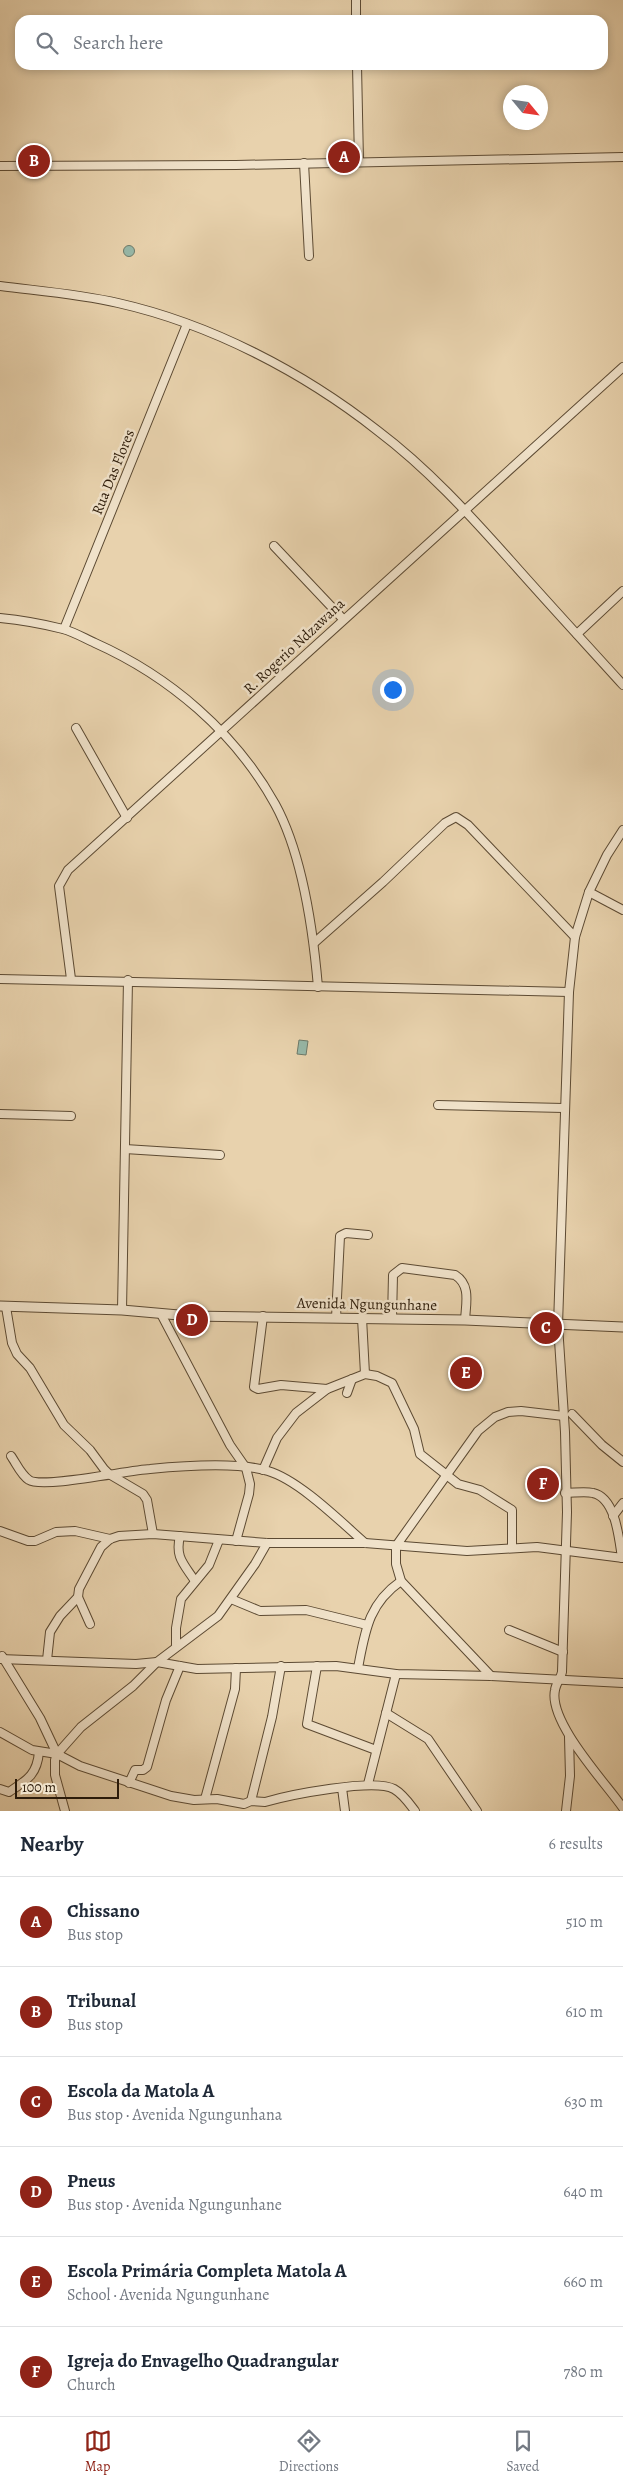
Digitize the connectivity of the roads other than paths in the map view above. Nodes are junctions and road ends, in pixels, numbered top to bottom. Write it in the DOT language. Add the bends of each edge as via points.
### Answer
graph roads {
  1 [pos="356,0"];
  2 [pos="356,15"];
  3 [pos="357,70"];
  4 [pos="623,157"];
  5 [pos="359,162"];
  6 [pos="304,163"];
  7 [pos="0,166"];
  8 [pos="309,256"];
  9 [pos="0,286"];
  10 [pos="187,324"];
  11 [pos="623,367"];
  12 [pos="464,510"];
  13 [pos="274,546"];
  14 [pos="623,591"];
  15 [pos="0,618"];
  16 [pos="343,619"];
  17 [pos="64,630"];
  18 [pos="577,634"];
  19 [pos="623,685"];
  20 [pos="76,728"];
  21 [pos="222,732"];
  22 [pos="127,818"];
  23 [pos="623,830"];
  24 [pos="589,892"];
  25 [pos="623,910"];
  26 [pos="575,937"];
  27 [pos="314,943"];
  28 [pos="0,979"];
  29 [pos="71,980"];
  30 [pos="128,980"];
  31 [pos="318,987"];
  32 [pos="569,992"];
  33 [pos="438,1105"];
  34 [pos="564,1108"];
  35 [pos="0,1114"];
  36 [pos="71,1116"];
  37 [pos="125,1149"];
  38 [pos="220,1155"];
  39 [pos="368,1235"];
  40 [pos="3,1307"];
  41 [pos="122,1310"];
  42 [pos="161,1314"];
  43 [pos="263,1316"];
  44 [pos="336,1318"];
  45 [pos="362,1318"];
  46 [pos="392,1318"];
  47 [pos="465,1320"];
  48 [pos="558,1325"];
  49 [pos="623,1327"];
  50 [pos="365,1374"];
  51 [pos="352,1379"];
  52 [pos="328,1388"];
  53 [pos="347,1393"];
  54 [pos="568,1415"];
  55 [pos="10,1456"];
  56 [pos="623,1462"];
  57 [pos="246,1468"];
  58 [pos="263,1470"];
  59 [pos="109,1474"];
  60 [pos="447,1476"];
  61 [pos="565,1493"];
  62 [pos="623,1503"];
  63 [pos="613,1516"];
  64 [pos="0,1531"];
  65 [pos="153,1534"];
  66 [pos="180,1536"];
  67 [pos="110,1538"];
  68 [pos="219,1540"];
  69 [pos="236,1541"];
  70 [pos="267,1543"];
  71 [pos="365,1544"];
  72 [pos="396,1546"];
  73 [pos="512,1548"];
  74 [pos="565,1552"];
  75 [pos="623,1558"];
  76 [pos="195,1580"];
  77 [pos="401,1581"];
  78 [pos="78,1597"];
  79 [pos="231,1599"];
  80 [pos="90,1624"];
  81 [pos="367,1625"];
  82 [pos="509,1630"];
  83 [pos="176,1645"];
  84 [pos="563,1652"];
  85 [pos="1,1657"];
  86 [pos="46,1660"];
  87 [pos="157,1662"];
  88 [pos="180,1666"];
  89 [pos="281,1666"];
  90 [pos="317,1666"];
  91 [pos="236,1668"];
  92 [pos="358,1668"];
  93 [pos="396,1674"];
  94 [pos="491,1676"];
  95 [pos="559,1681"];
  96 [pos="623,1683"];
  97 [pos="386,1712"];
  98 [pos="0,1732"];
  99 [pos="569,1736"];
  100 [pos="376,1750"];
  101 [pos="39,1752"];
  102 [pos="58,1754"];
  103 [pos="129,1783"];
  104 [pos="368,1784"];
  105 [pos="342,1788"];
  106 [pos="0,1789"];
  107 [pos="205,1799"];
  108 [pos="251,1801"];
  109 [pos="623,1808"];
  110 [pos="65,1811"];
  111 [pos="345,1811"];
  112 [pos="415,1811"];
  113 [pos="477,1811"];
  114 [pos="566,1811"];
  1 -- 2 [label="street"];
  3 -- 5 [label="street"];
  4 -- 5 [label="street"];
  5 -- 6 [label="street"];
  6 -- 7 [label="street"];
  6 -- 8 [label="street"];
  9 -- 10 [label="street" via="119,304"];
  10 -- 12 [label="street" via="270,361 340,403 399,448"];
  10 -- 17 [label="street, Rua Das Flores"];
  11 -- 12 [label="street, R. Rogerio Ndzawana"];
  12 -- 16 [label="street, R. Rogerio Ndzawana"];
  12 -- 18 [label="street"];
  13 -- 16 [label="street"];
  14 -- 18 [label="street"];
  15 -- 17 [label="street"];
  16 -- 21 [label="street, R. Rogerio Ndzawana"];
  17 -- 21 [label="street" via="104,647 160,679"];
  18 -- 19 [label="street"];
  20 -- 22 [label="street"];
  21 -- 22 [label="street, R. Rogerio Ndzawana"];
  21 -- 27 [label="street" via="275,804 304,884"];
  22 -- 29 [label="street, R. Rogerio Ndzawana" via="61,879 59,886"];
  23 -- 24 [label="street"];
  24 -- 25 [label="street"];
  24 -- 26 [label="street"];
  26 -- 27 [label="street" via="468,824 456,817 445,823"];
  26 -- 32 [label="street"];
  27 -- 31 [label="street"];
  28 -- 29 [label="street"];
  29 -- 30 [label="street"];
  30 -- 31 [label="street"];
  30 -- 37 [label="street"];
  31 -- 32 [label="street"];
  32 -- 34 [label="street"];
  33 -- 34 [label="street"];
  34 -- 48 [label="street"];
  35 -- 36 [label="street"];
  37 -- 38 [label="street"];
  37 -- 41 [label="street"];
  39 -- 44 [label="street" via="346,1233 340,1236"];
  40 -- 41 [label="street, Avenida Ngungunhane"];
  40 -- 59 [label="street" via="14,1349 30,1368 64,1425"];
  41 -- 42 [label="street, Avenida Ngungunhane"];
  42 -- 43 [label="street, Avenida Ngungunhane"];
  42 -- 57 [label="street" via="230,1446"];
  43 -- 44 [label="street, Avenida Ngungunhane"];
  43 -- 52 [label="street" via="254,1387 293,1385"];
  44 -- 45 [label="street, Avenida Ngungunhane"];
  45 -- 46 [label="street, Avenida Ngungunhane"];
  45 -- 50 [label="street"];
  46 -- 47 [label="street, Avenida Ngungunhane"];
  46 -- 47 [label="street" via="393,1274 402,1268 455,1275 461,1279 466,1290"];
  47 -- 48 [label="street, Avenida Ngungunhane"];
  48 -- 49 [label="street, Avenida Ngungunhane"];
  48 -- 54 [label="street"];
  50 -- 51 [label="street"];
  50 -- 60 [label="street" via="392,1383 414,1429 418,1450"];
  51 -- 52 [label="street"];
  51 -- 53 [label="street"];
  52 -- 58 [label="street" via="296,1413"];
  54 -- 56 [label="street"];
  54 -- 60 [label="street" via="521,1411 495,1417 478,1431"];
  54 -- 61 [label="street"];
  55 -- 59 [label="street" via="32,1482"];
  57 -- 58 [label="street"];
  57 -- 59 [label="street" via="150,1468"];
  57 -- 69 [label="street" via="249,1494"];
  58 -- 71 [label="street" via="280,1476 307,1495"];
  59 -- 65 [label="street" via="143,1494"];
  60 -- 72 [label="street"];
  60 -- 73 [label="street" via="462,1486 480,1490 512,1510"];
  61 -- 63 [label="street" via="593,1492 607,1502"];
  61 -- 74 [label="street"];
  62 -- 63 [label="street"];
  63 -- 75 [label="street"];
  64 -- 67 [label="street" via="28,1541 56,1532 75,1531"];
  65 -- 66 [label="street"];
  65 -- 67 [label="street"];
  66 -- 68 [label="street"];
  66 -- 76 [label="street" via="178,1555"];
  67 -- 78 [label="street" via="101,1547"];
  68 -- 69 [label="street"];
  68 -- 76 [label="street" via="209,1565"];
  69 -- 70 [label="street"];
  70 -- 71 [label="street"];
  70 -- 79 [label="street"];
  71 -- 72 [label="street"];
  72 -- 73 [label="street" via="467,1551"];
  72 -- 77 [label="street" via="396,1564"];
  73 -- 74 [label="street" via="537,1547"];
  74 -- 75 [label="street"];
  74 -- 84 [label="street"];
  76 -- 83 [label="street" via="182,1598"];
  77 -- 81 [label="street" via="380,1599"];
  77 -- 94 [label="street"];
  78 -- 80 [label="street"];
  78 -- 86 [label="street" via="50,1632"];
  79 -- 81 [label="street" via="260,1611 306,1610"];
  79 -- 83 [label="street" via="218,1616"];
  81 -- 92 [label="street"];
  82 -- 84 [label="street"];
  83 -- 87 [label="street"];
  84 -- 95 [label="street"];
  85 -- 86 [label="street"];
  85 -- 102 [label="street" via="40,1718"];
  86 -- 87 [label="street"];
  87 -- 88 [label="street"];
  87 -- 102 [label="street" via="133,1686 81,1727"];
  88 -- 91 [label="street"];
  88 -- 103 [label="street" via="166,1700 147,1767 135,1770"];
  89 -- 90 [label="street"];
  89 -- 91 [label="street"];
  89 -- 108 [label="street"];
  90 -- 92 [label="street"];
  90 -- 100 [label="street" via="307,1724"];
  91 -- 107 [label="street" via="235,1690"];
  92 -- 93 [label="street"];
  93 -- 94 [label="street"];
  93 -- 97 [label="street"];
  94 -- 95 [label="street"];
  95 -- 96 [label="street"];
  95 -- 99 [label="street" via="554,1694"];
  97 -- 100 [label="street"];
  97 -- 113 [label="street" via="428,1739"];
  98 -- 101 [label="street"];
  99 -- 109 [label="street"];
  99 -- 114 [label="street" via="570,1776"];
  100 -- 104 [label="street"];
  101 -- 102 [label="street"];
  101 -- 106 [label="street" via="38,1766 28,1779 9,1792"];
  102 -- 103 [label="street" via="80,1766"];
  102 -- 110 [label="street" via="55,1775"];
  103 -- 107 [label="street" via="183,1799"];
  104 -- 105 [label="street"];
  104 -- 112 [label="street" via="393,1788"];
  105 -- 108 [label="street" via="265,1802"];
  105 -- 111 [label="street"];
  107 -- 108 [label="street" via="244,1804"];
}
